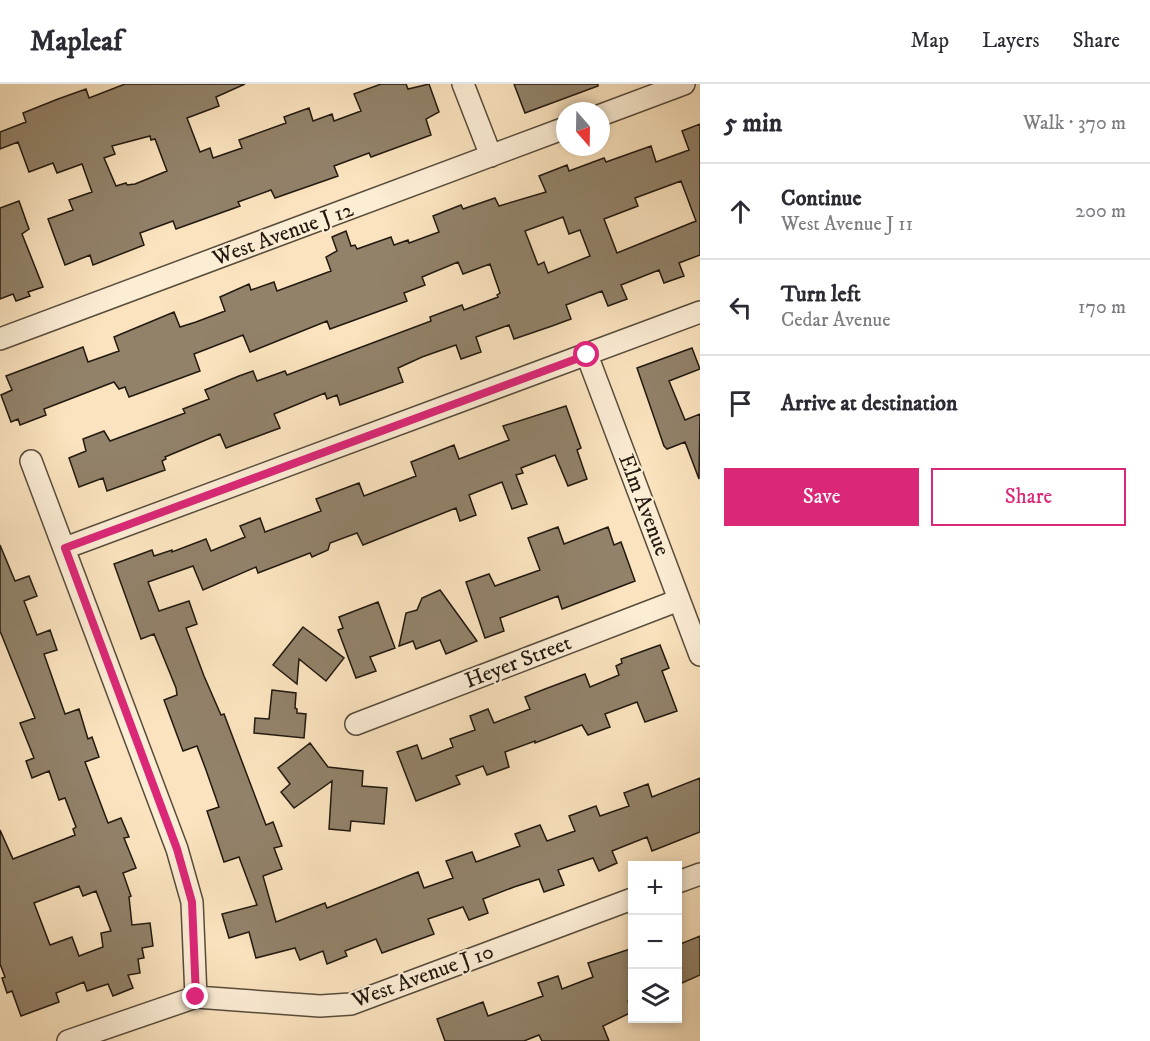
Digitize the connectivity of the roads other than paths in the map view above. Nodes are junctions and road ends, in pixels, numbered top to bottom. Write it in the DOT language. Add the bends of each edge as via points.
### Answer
graph roads {
  1 [pos="463,84"];
  2 [pos="684,84"];
  3 [pos="610,112"];
  4 [pos="556,132"];
  5 [pos="491,156"];
  6 [pos="700,312"];
  7 [pos="0,339"];
  8 [pos="587,355"];
  9 [pos="31,461"];
  10 [pos="65,548"];
  11 [pos="680,600"];
  12 [pos="700,655"];
  13 [pos="356,724"];
  14 [pos="700,874"];
  15 [pos="682,881"];
  16 [pos="628,901"];
  17 [pos="196,997"];
  18 [pos="68,1041"];
  1 -- 5 [label="street"];
  2 -- 3 [label="street"];
  4 -- 5 [label="street, West Avenue J 12"];
  5 -- 7 [label="street, West Avenue J 12"];
  6 -- 8 [label="street"];
  8 -- 10 [label="street"];
  8 -- 11 [label="street, Elm Avenue"];
  9 -- 10 [label="street"];
  10 -- 17 [label="street" via="173,838 192,902"];
  11 -- 12 [label="street, Elm Avenue"];
  11 -- 13 [label="street, Heyer Street"];
  14 -- 15 [label="street"];
  16 -- 17 [label="street, West Avenue J 10" via="351,1004 320,1006"];
  17 -- 18 [label="street, West Avenue J 10"];
}
